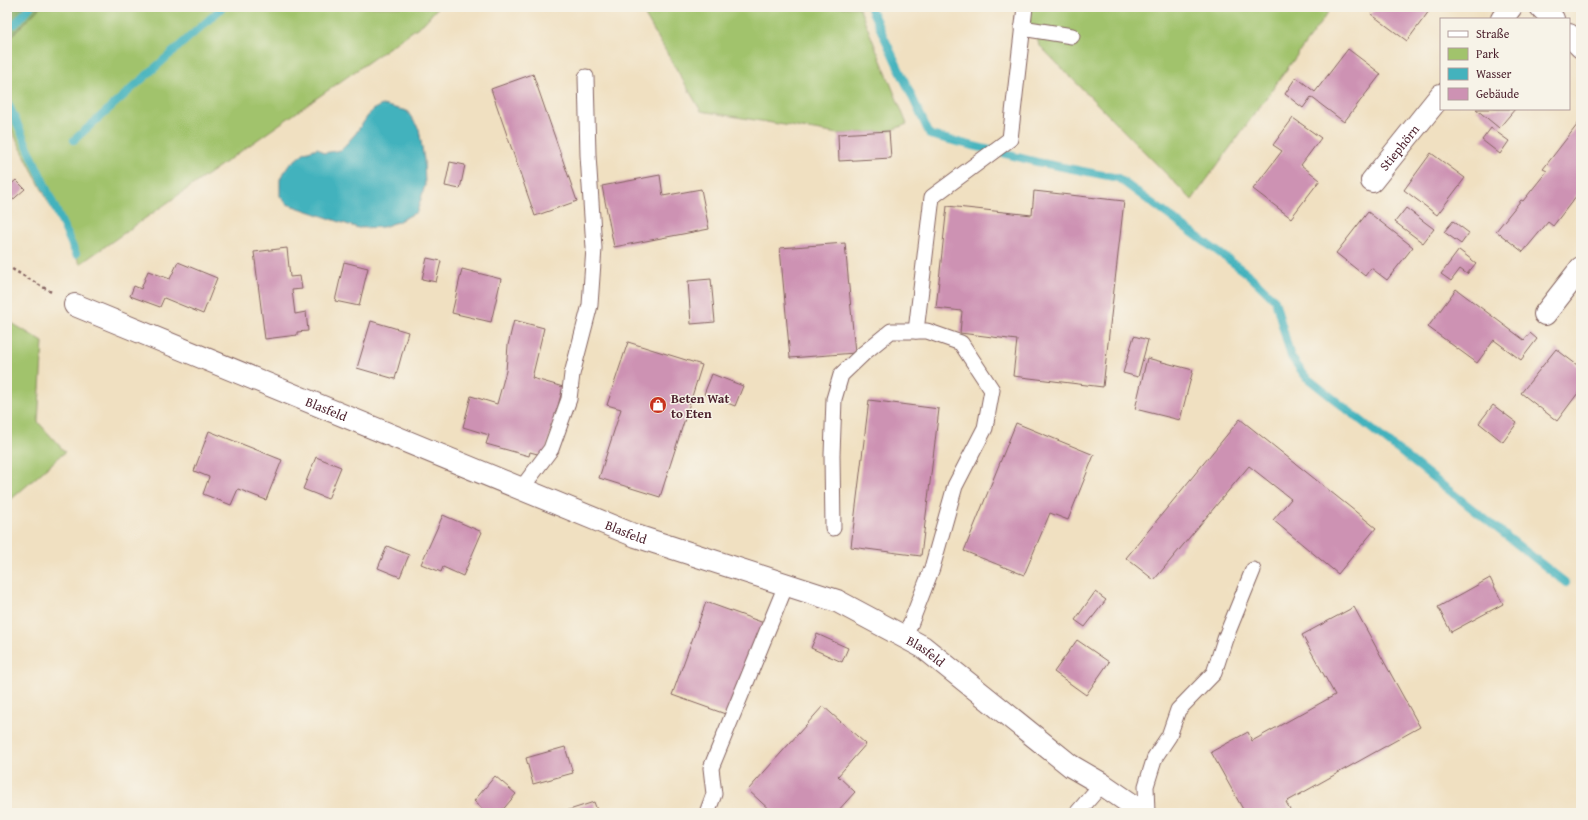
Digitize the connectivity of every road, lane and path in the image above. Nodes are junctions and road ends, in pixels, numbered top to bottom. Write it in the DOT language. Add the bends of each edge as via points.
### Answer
graph roads {
  1 [pos="1024,7"];
  2 [pos="1511,7"];
  3 [pos="1541,7"];
  4 [pos="1503,18"];
  5 [pos="1552,18"];
  6 [pos="1022,28"];
  7 [pos="1072,36"];
  8 [pos="1570,36"];
  9 [pos="1581,47"];
  10 [pos="586,78"];
  11 [pos="1440,96"];
  12 [pos="1372,181"];
  13 [pos="7,266"];
  14 [pos="1581,268"];
  15 [pos="75,305"];
  16 [pos="1545,314"];
  17 [pos="916,331"];
  18 [pos="521,489"];
  19 [pos="832,528"];
  20 [pos="1253,570"];
  21 [pos="786,584"];
  22 [pos="905,638"];
  23 [pos="1102,784"];
  24 [pos="707,813"];
  25 [pos="1077,813"];
  26 [pos="1144,813"];
  27 [pos="1147,813"];
  1 -- 6 [label="lane"];
  2 -- 4 [label="street"];
  3 -- 5 [label="street"];
  6 -- 7 [label="lane"];
  6 -- 17 [label="lane" via="1010,139 932,197"];
  8 -- 9 [label="street"];
  10 -- 18 [label="lane" via="594,248 590,305 572,374 569,399 551,449"];
  11 -- 12 [label="street, Stiephörn"];
  13 -- 15 [label="path"];
  14 -- 16 [label="street"];
  15 -- 18 [label="street, Blasfeld"];
  17 -- 19 [label="lane" via="891,331 841,375 834,399"];
  17 -- 22 [label="lane" via="927,331 960,343 992,390 985,428 955,486 932,568"];
  18 -- 21 [label="street, Blasfeld" via="636,536"];
  20 -- 27 [label="lane" via="1214,673 1178,710 1169,736 1155,757 1146,786"];
  21 -- 22 [label="street, Blasfeld" via="837,601"];
  21 -- 24 [label="lane" via="711,768 714,794"];
  22 -- 23 [label="street, Blasfeld" via="923,647 1071,766"];
  23 -- 25 [label="lane"];
  23 -- 26 [label="street, Blasfeld"];
}
